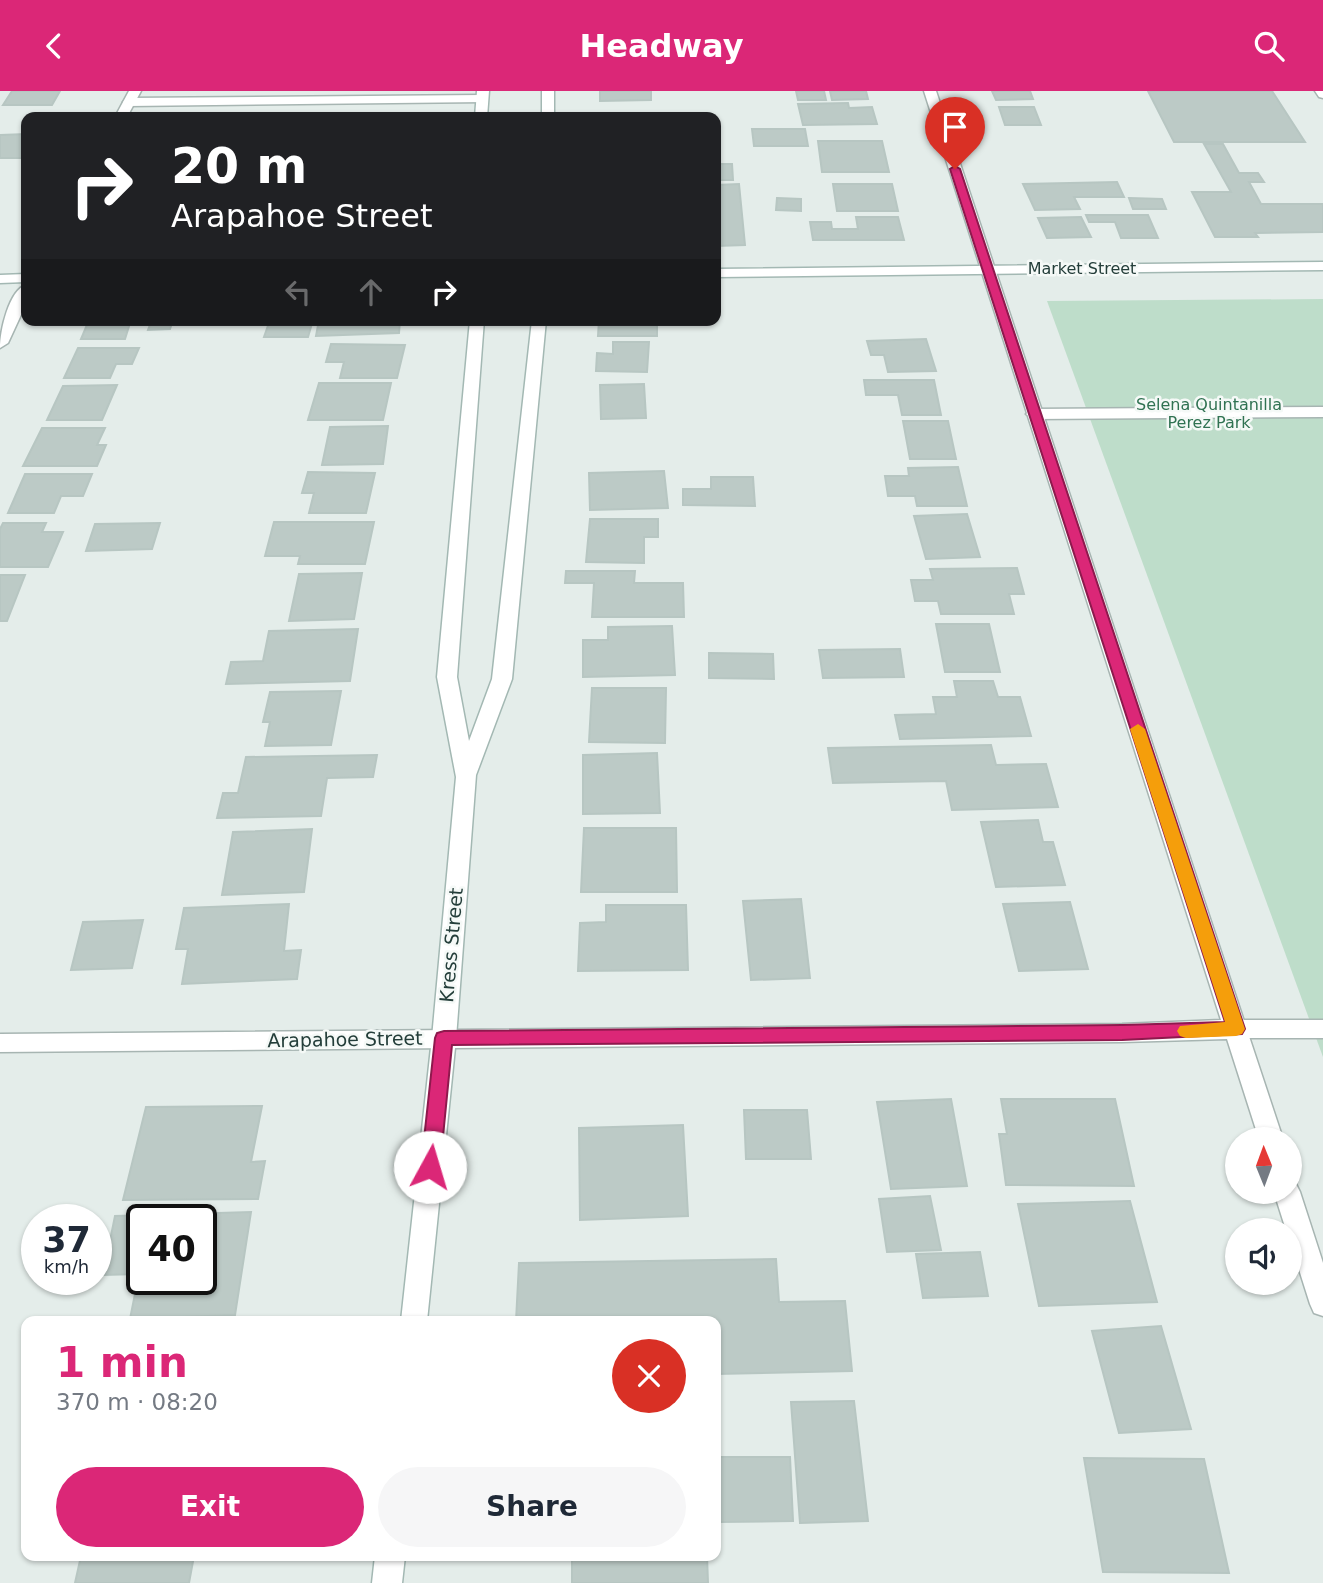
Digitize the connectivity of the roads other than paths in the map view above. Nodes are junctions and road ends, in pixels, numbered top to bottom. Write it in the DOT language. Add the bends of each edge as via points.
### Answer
graph roads {
  1 [pos="548,91"];
  2 [pos="930,91"];
  3 [pos="482,95"];
  4 [pos="132,97"];
  5 [pos="548,112"];
  6 [pos="1323,266"];
  7 [pos="988,269"];
  8 [pos="721,273"];
  9 [pos="21,278"];
  10 [pos="0,279"];
  11 [pos="21,299"];
  12 [pos="476,326"];
  13 [pos="538,326"];
  14 [pos="0,343"];
  15 [pos="1323,412"];
  16 [pos="1034,414"];
  17 [pos="466,777"];
  18 [pos="1236,1029"];
  19 [pos="1323,1030"];
  20 [pos="444,1038"];
  21 [pos="0,1043"];
  22 [pos="1267,1127"];
  23 [pos="1291,1204"];
  24 [pos="1323,1304"];
  25 [pos="415,1316"];
  26 [pos="389,1561"];
  27 [pos="387,1583"];
  1 -- 5 [label="street"];
  2 -- 7 [label="street"];
  3 -- 4 [label="street"];
  6 -- 7 [label="street, Market Street"];
  7 -- 8 [label="street, Market Street"];
  7 -- 16 [label="street"];
  9 -- 10 [label="street"];
  11 -- 14 [label="street"];
  12 -- 17 [label="street, Kress Street" via="447,677"];
  13 -- 17 [label="street, Kress Street" via="502,680"];
  15 -- 16 [label="street"];
  16 -- 18 [label="street"];
  17 -- 20 [label="street, Kress Street"];
  18 -- 19 [label="street, Arapahoe Street"];
  18 -- 20 [label="street, Arapahoe Street"];
  18 -- 22 [label="street"];
  20 -- 21 [label="street, Arapahoe Street"];
  20 -- 25 [label="street, Kress Street"];
  23 -- 24 [label="street"];
  26 -- 27 [label="street"];
}
